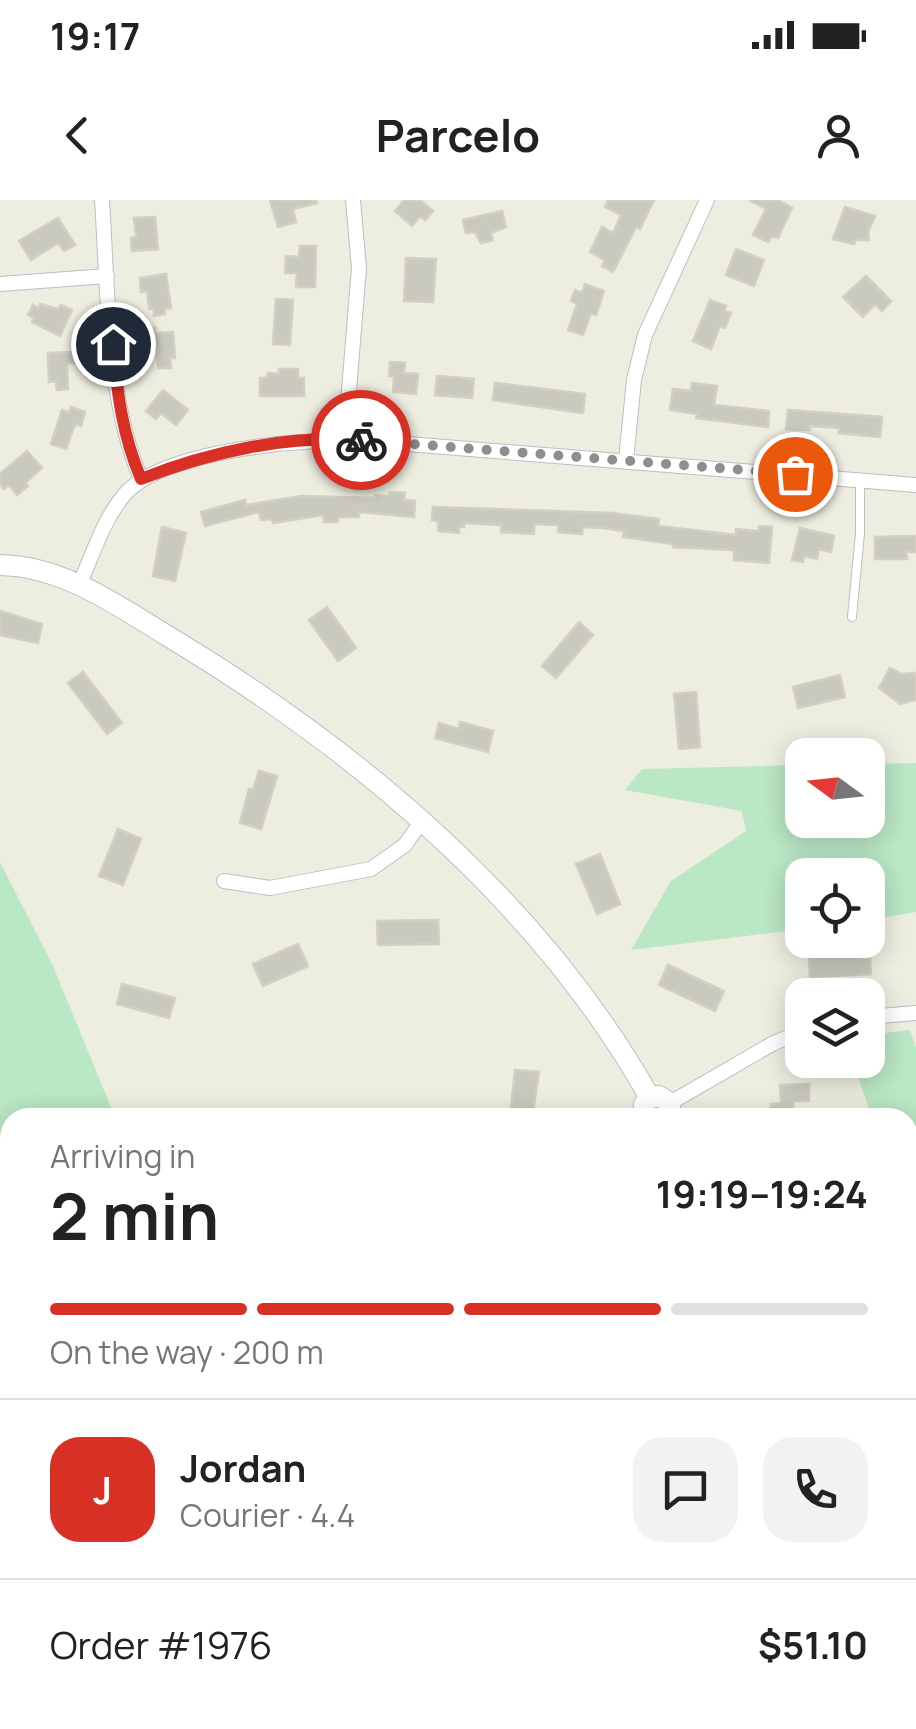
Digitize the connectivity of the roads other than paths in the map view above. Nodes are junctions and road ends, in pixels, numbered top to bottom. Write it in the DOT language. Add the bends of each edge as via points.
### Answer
graph roads {
  1 [pos="102,200"];
  2 [pos="354,200"];
  3 [pos="708,200"];
  4 [pos="107,276"];
  5 [pos="0,284"];
  6 [pos="345,439"];
  7 [pos="626,460"];
  8 [pos="141,479"];
  9 [pos="860,480"];
  10 [pos="916,485"];
  11 [pos="0,566"];
  12 [pos="80,584"];
  13 [pos="852,617"];
  14 [pos="421,822"];
  15 [pos="224,881"];
  16 [pos="916,1013"];
  17 [pos="885,1016"];
  18 [pos="785,1038"];
  19 [pos="657,1108"];
  20 [pos="660,1108"];
  1 -- 4 [label="street"];
  2 -- 6 [label="street" via="359,268"];
  3 -- 7 [label="street" via="645,336"];
  4 -- 5 [label="street"];
  4 -- 8 [label="street" via="119,412"];
  6 -- 7 [label="street"];
  6 -- 8 [label="street" via="226,452"];
  7 -- 9 [label="street"];
  8 -- 12 [label="street" via="112,512"];
  9 -- 10 [label="street"];
  9 -- 13 [label="lane"];
  11 -- 12 [label="street"];
  12 -- 14 [label="street" via="226,671"];
  14 -- 15 [label="street" via="405,845 371,869 270,888"];
  14 -- 19 [label="street" via="572,980"];
  16 -- 17 [label="street"];
  18 -- 20 [label="street"];
}
